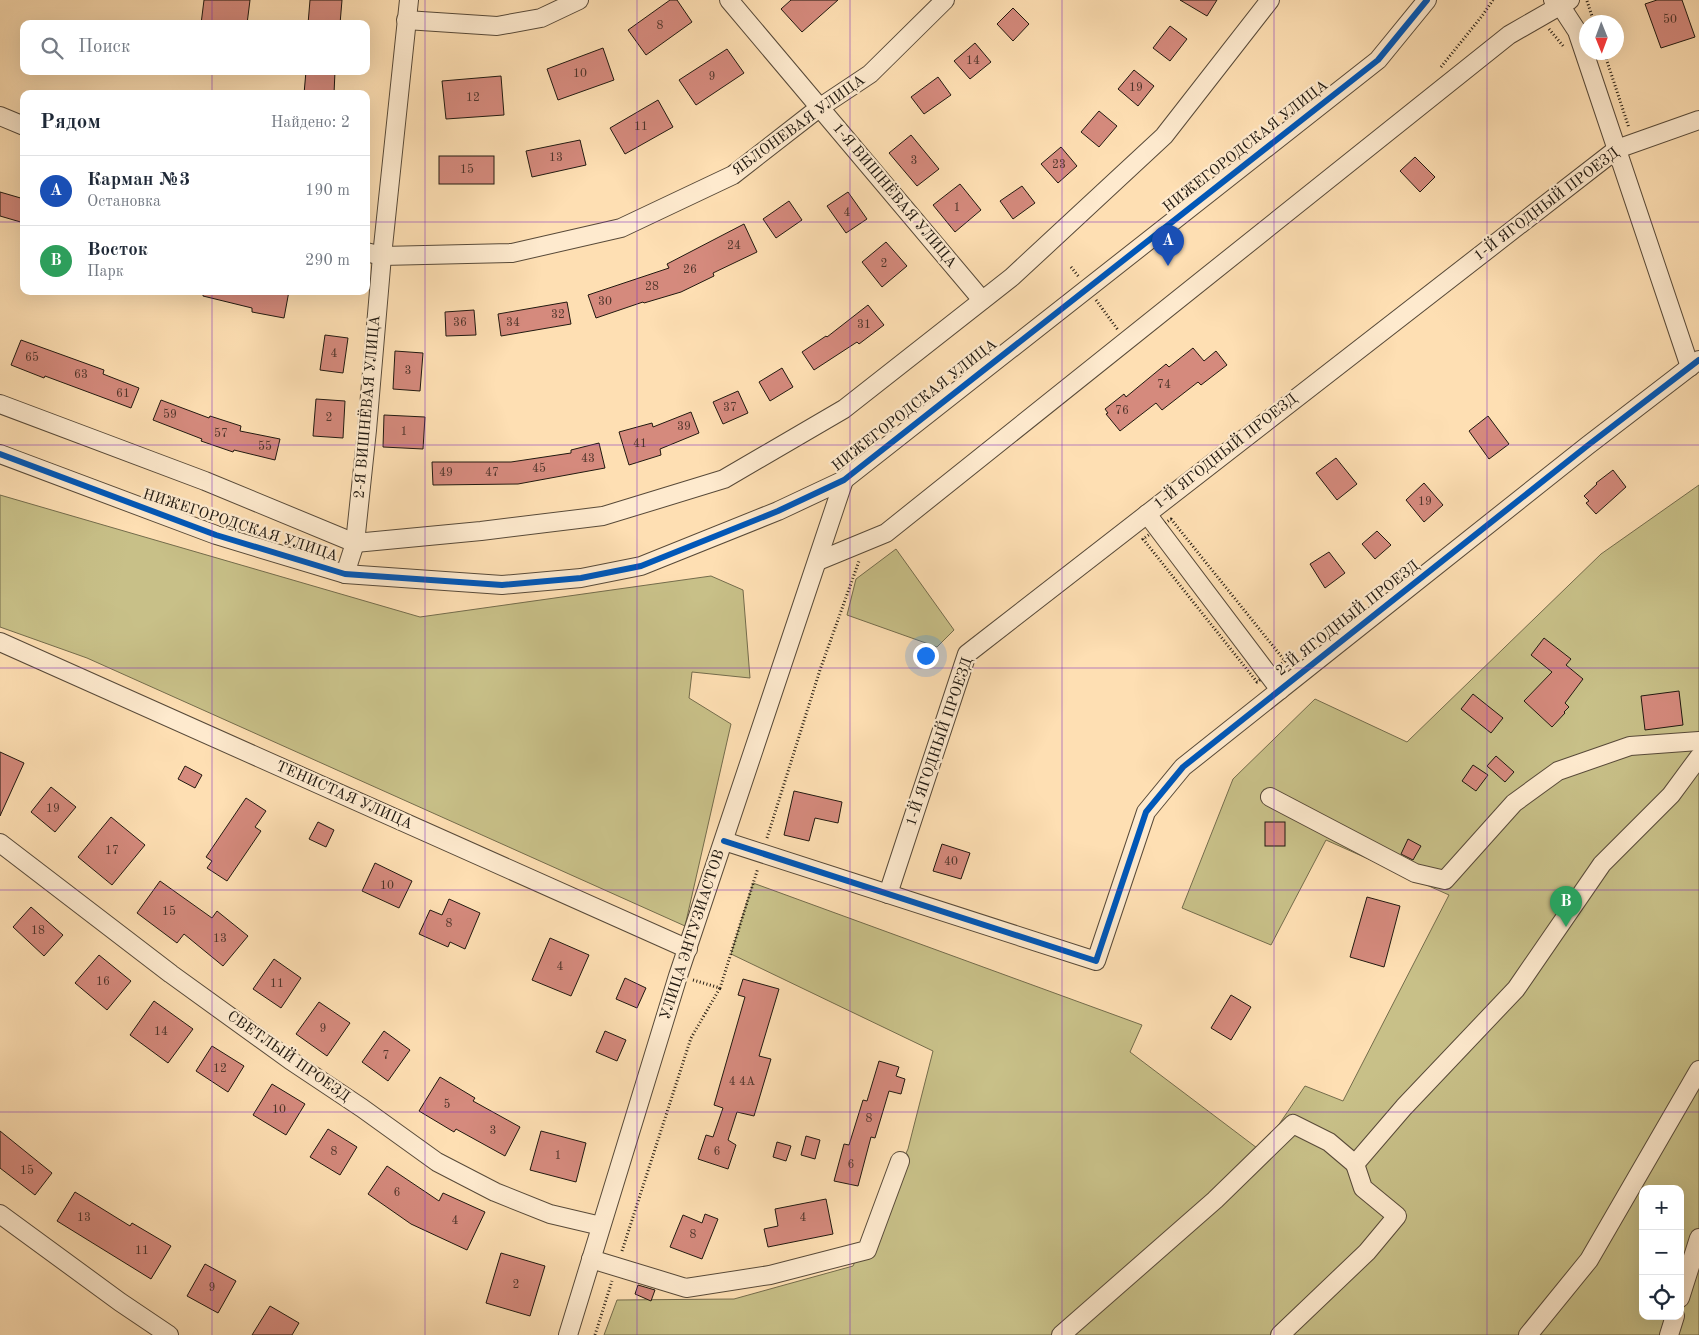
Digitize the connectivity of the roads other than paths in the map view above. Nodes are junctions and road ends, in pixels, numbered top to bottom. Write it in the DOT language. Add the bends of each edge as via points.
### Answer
graph roads {
  1 [pos="409,0"];
  2 [pos="579,0"];
  3 [pos="729,0"];
  4 [pos="945,0"];
  5 [pos="1270,0"];
  6 [pos="1427,0"];
  7 [pos="1561,2"];
  8 [pos="406,20"];
  9 [pos="819,108"];
  10 [pos="0,116"];
  11 [pos="1699,120"];
  12 [pos="20,124"];
  13 [pos="1616,149"];
  14 [pos="374,254"];
  15 [pos="982,300"];
  16 [pos="1694,363"];
  17 [pos="0,404"];
  18 [pos="0,454"];
  19 [pos="844,480"];
  20 [pos="1147,514"];
  21 [pos="355,543"];
  22 [pos="818,561"];
  23 [pos="345,574"];
  24 [pos="0,642"];
  25 [pos="1280,690"];
  26 [pos="1699,741"];
  27 [pos="1699,756"];
  28 [pos="1270,797"];
  29 [pos="724,841"];
  30 [pos="0,843"];
  31 [pos="888,894"];
  32 [pos="688,949"];
  33 [pos="1699,1070"];
  34 [pos="900,1161"];
  35 [pos="1355,1164"];
  36 [pos="0,1214"];
  37 [pos="601,1226"];
  38 [pos="1699,1238"];
  39 [pos="591,1259"];
  40 [pos="1684,1285"];
  41 [pos="1674,1320"];
  42 [pos="169,1335"];
  43 [pos="568,1335"];
  44 [pos="1061,1335"];
  45 [pos="1280,1335"];
  46 [pos="1528,1335"];
  47 [pos="1669,1335"];
  1 -- 8 [label="street, 2-Я ВИШНЁВАЯ УЛИЦА"];
  2 -- 8 [label="street" via="541,18 497,26"];
  3 -- 9 [label="street, 1-Я ВИШНЁВАЯ УЛИЦА"];
  4 -- 9 [label="street, ЯБЛОНЕВАЯ УЛИЦА" via="870,74"];
  5 -- 15 [label="street" via="1164,136 1012,277"];
  6 -- 19 [label="street, НИЖЕГОРОДСКАЯ УЛИЦА" via="1378,60"];
  7 -- 13 [label="street" via="1577,31"];
  7 -- 22 [label="street" via="1509,35 894,527"];
  8 -- 14 [label="street, 2-Я ВИШНЁВАЯ УЛИЦА"];
  9 -- 14 [label="street, ЯБЛОНЕВАЯ УЛИЦА" via="733,175 621,228 512,252"];
  9 -- 15 [label="street, 1-Я ВИШНЁВАЯ УЛИЦА"];
  10 -- 12 [label="street"];
  11 -- 13 [label="street, 1-Й ЯГОДНЫЙ ПРОЕЗД"];
  13 -- 16 [label="street"];
  13 -- 20 [label="street, 1-Й ЯГОДНЫЙ ПРОЕЗД"];
  14 -- 21 [label="street, 2-Я ВИШНЁВАЯ УЛИЦА" via="367,430"];
  15 -- 21 [label="street" via="844,409 724,479 603,516 481,532"];
  16 -- 25 [label="street, 2-Й ЯГОДНЫЙ ПРОЕЗД"];
  17 -- 21 [label="street" via="205,481"];
  18 -- 23 [label="street, НИЖЕГОРОДСКАЯ УЛИЦА" via="216,535"];
  19 -- 22 [label="street, УЛИЦА ЭНТУЗИАСТОВ"];
  19 -- 23 [label="street, НИЖЕГОРОДСКАЯ УЛИЦА" via="778,512 641,566 581,578 502,585"];
  20 -- 25 [label="street"];
  20 -- 31 [label="street, 1-Й ЯГОДНЫЙ ПРОЕЗД" via="967,654"];
  21 -- 23 [label="street, 2-Я ВИШНЁВАЯ УЛИЦА"];
  22 -- 29 [label="street, УЛИЦА ЭНТУЗИАСТОВ"];
  24 -- 32 [label="street, ТЕНИСТАЯ УЛИЦА"];
  25 -- 31 [label="street, 2-Й ЯГОДНЫЙ ПРОЕЗД" via="1183,767 1146,812 1096,960"];
  26 -- 28 [label="street" via="1630,746 1558,771 1514,803 1445,880 1415,873"];
  27 -- 35 [label="street" via="1671,794 1602,864 1516,989 1404,1107"];
  29 -- 31 [label="street"];
  29 -- 32 [label="street, УЛИЦА ЭНТУЗИАСТОВ"];
  30 -- 37 [label="street, СВЕТЛЫЙ ПРОЕЗД" via="170,974 437,1162 495,1192 550,1214"];
  32 -- 37 [label="street, УЛИЦА ЭНТУЗИАСТОВ"];
  33 -- 46 [label="street" via="1589,1260"];
  34 -- 39 [label="street" via="867,1250 770,1275 686,1288"];
  35 -- 44 [label="street" via="1329,1142 1293,1124 1216,1200"];
  35 -- 45 [label="street" via="1363,1188 1397,1216 1367,1252"];
  36 -- 42 [label="street"];
  37 -- 39 [label="street, УЛИЦА ЭНТУЗИАСТОВ"];
  38 -- 40 [label="street"];
  39 -- 43 [label="street, УЛИЦА ЭНТУЗИАСТОВ"];
  41 -- 47 [label="street"];
}
